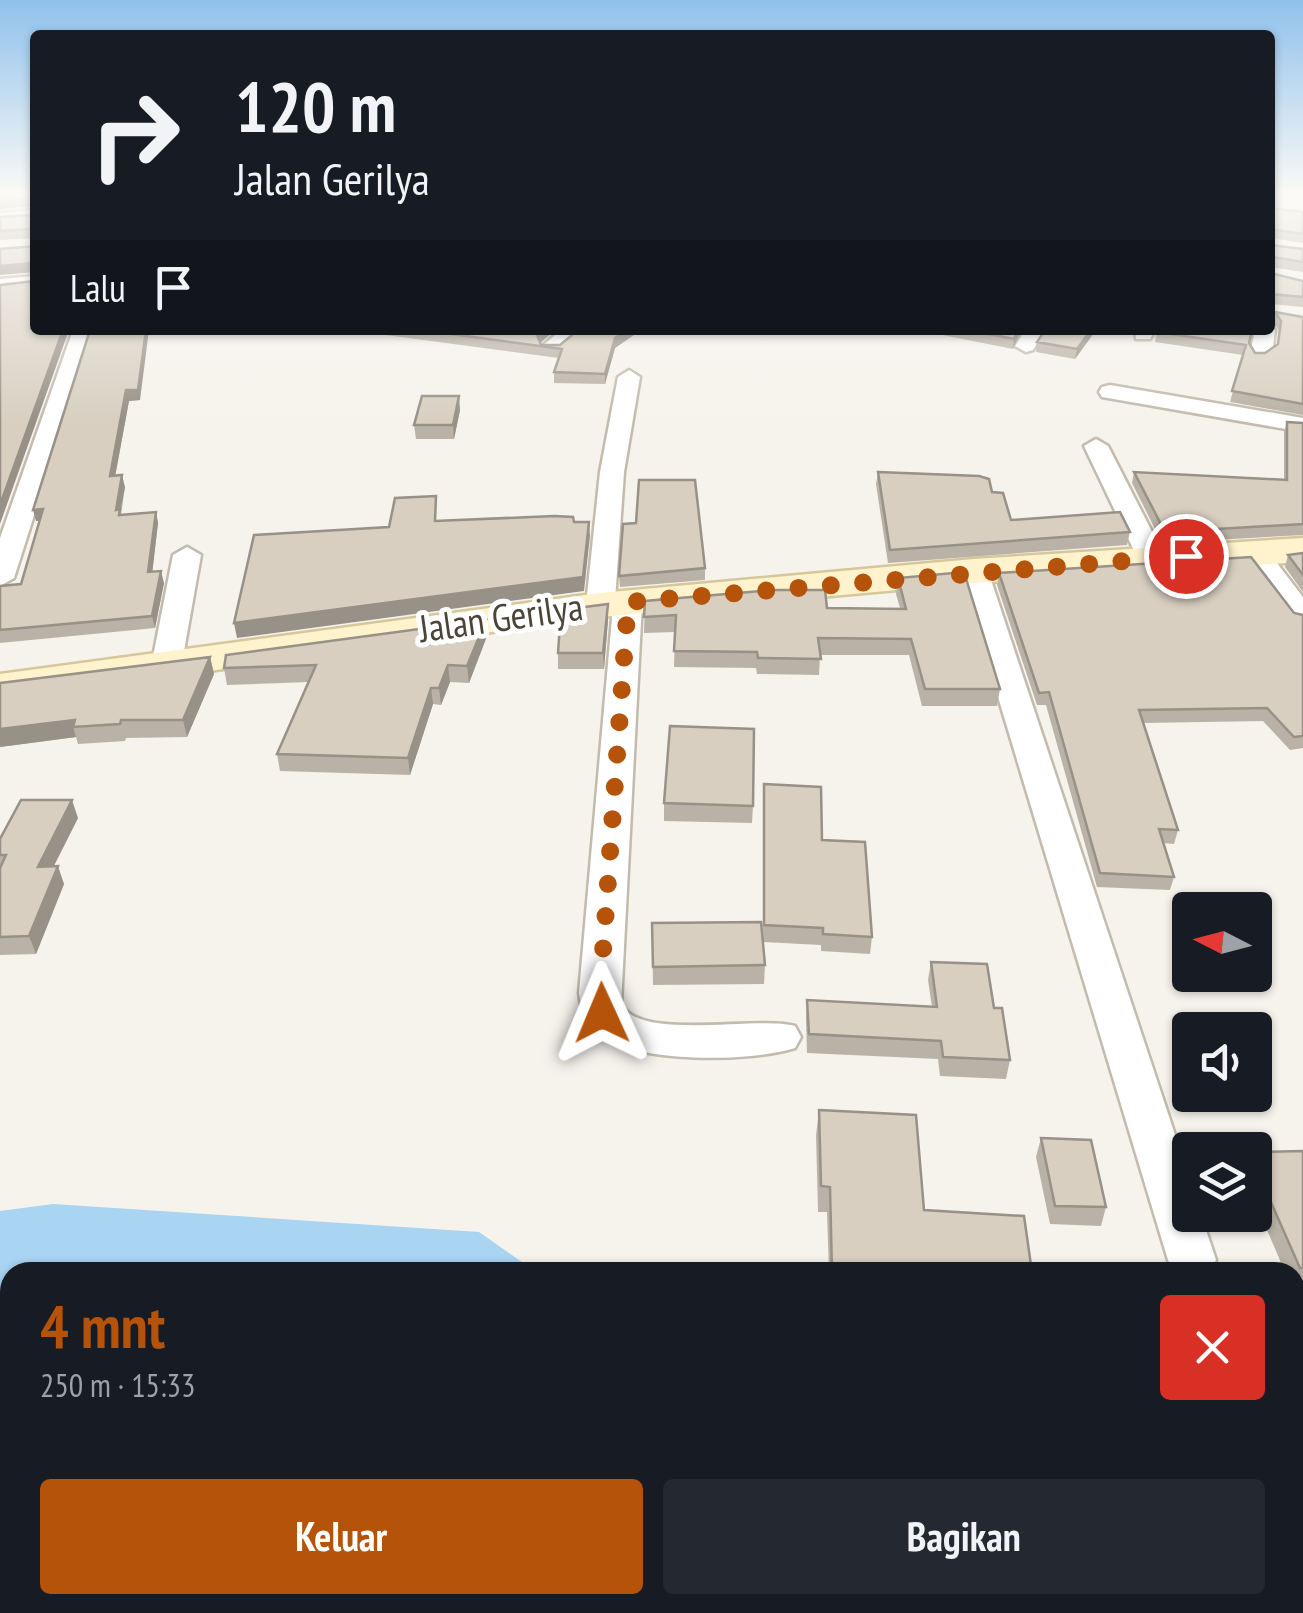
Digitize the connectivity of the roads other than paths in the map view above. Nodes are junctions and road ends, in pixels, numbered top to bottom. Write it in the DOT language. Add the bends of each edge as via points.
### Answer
graph roads {
  1 [pos="30,282"];
  2 [pos="0,284"];
  3 [pos="81,335"];
  4 [pos="568,335"];
  5 [pos="1264,335"];
  6 [pos="551,348"];
  7 [pos="1261,354"];
  8 [pos="629,377"];
  9 [pos="1110,392"];
  10 [pos="1303,425"];
  11 [pos="1096,446"];
  12 [pos="1303,550"];
  13 [pos="1253,551"];
  14 [pos="187,555"];
  15 [pos="1152,559"];
  16 [pos="974,571"];
  17 [pos="0,578"];
  18 [pos="614,603"];
  19 [pos="1303,617"];
  20 [pos="167,662"];
  21 [pos="0,687"];
  22 [pos="780,1037"];
  23 [pos="1192,1260"];
  1 -- 2 [label="street"];
  3 -- 17 [label="street"];
  4 -- 6 [label="street"];
  5 -- 7 [label="street"];
  8 -- 18 [label="street" via="612,472"];
  9 -- 10 [label="street"];
  11 -- 15 [label="street"];
  12 -- 13 [label="street, Jalan Gerilya"];
  13 -- 15 [label="street, Jalan Gerilya"];
  13 -- 19 [label="street"];
  14 -- 20 [label="street"];
  15 -- 16 [label="street, Jalan Gerilya"];
  16 -- 18 [label="street, Jalan Gerilya"];
  16 -- 23 [label="street"];
  18 -- 20 [label="street, Jalan Gerilya"];
  18 -- 22 [label="street" via="602,1013 631,1034"];
  20 -- 21 [label="street, Jalan Gerilya"];
}
